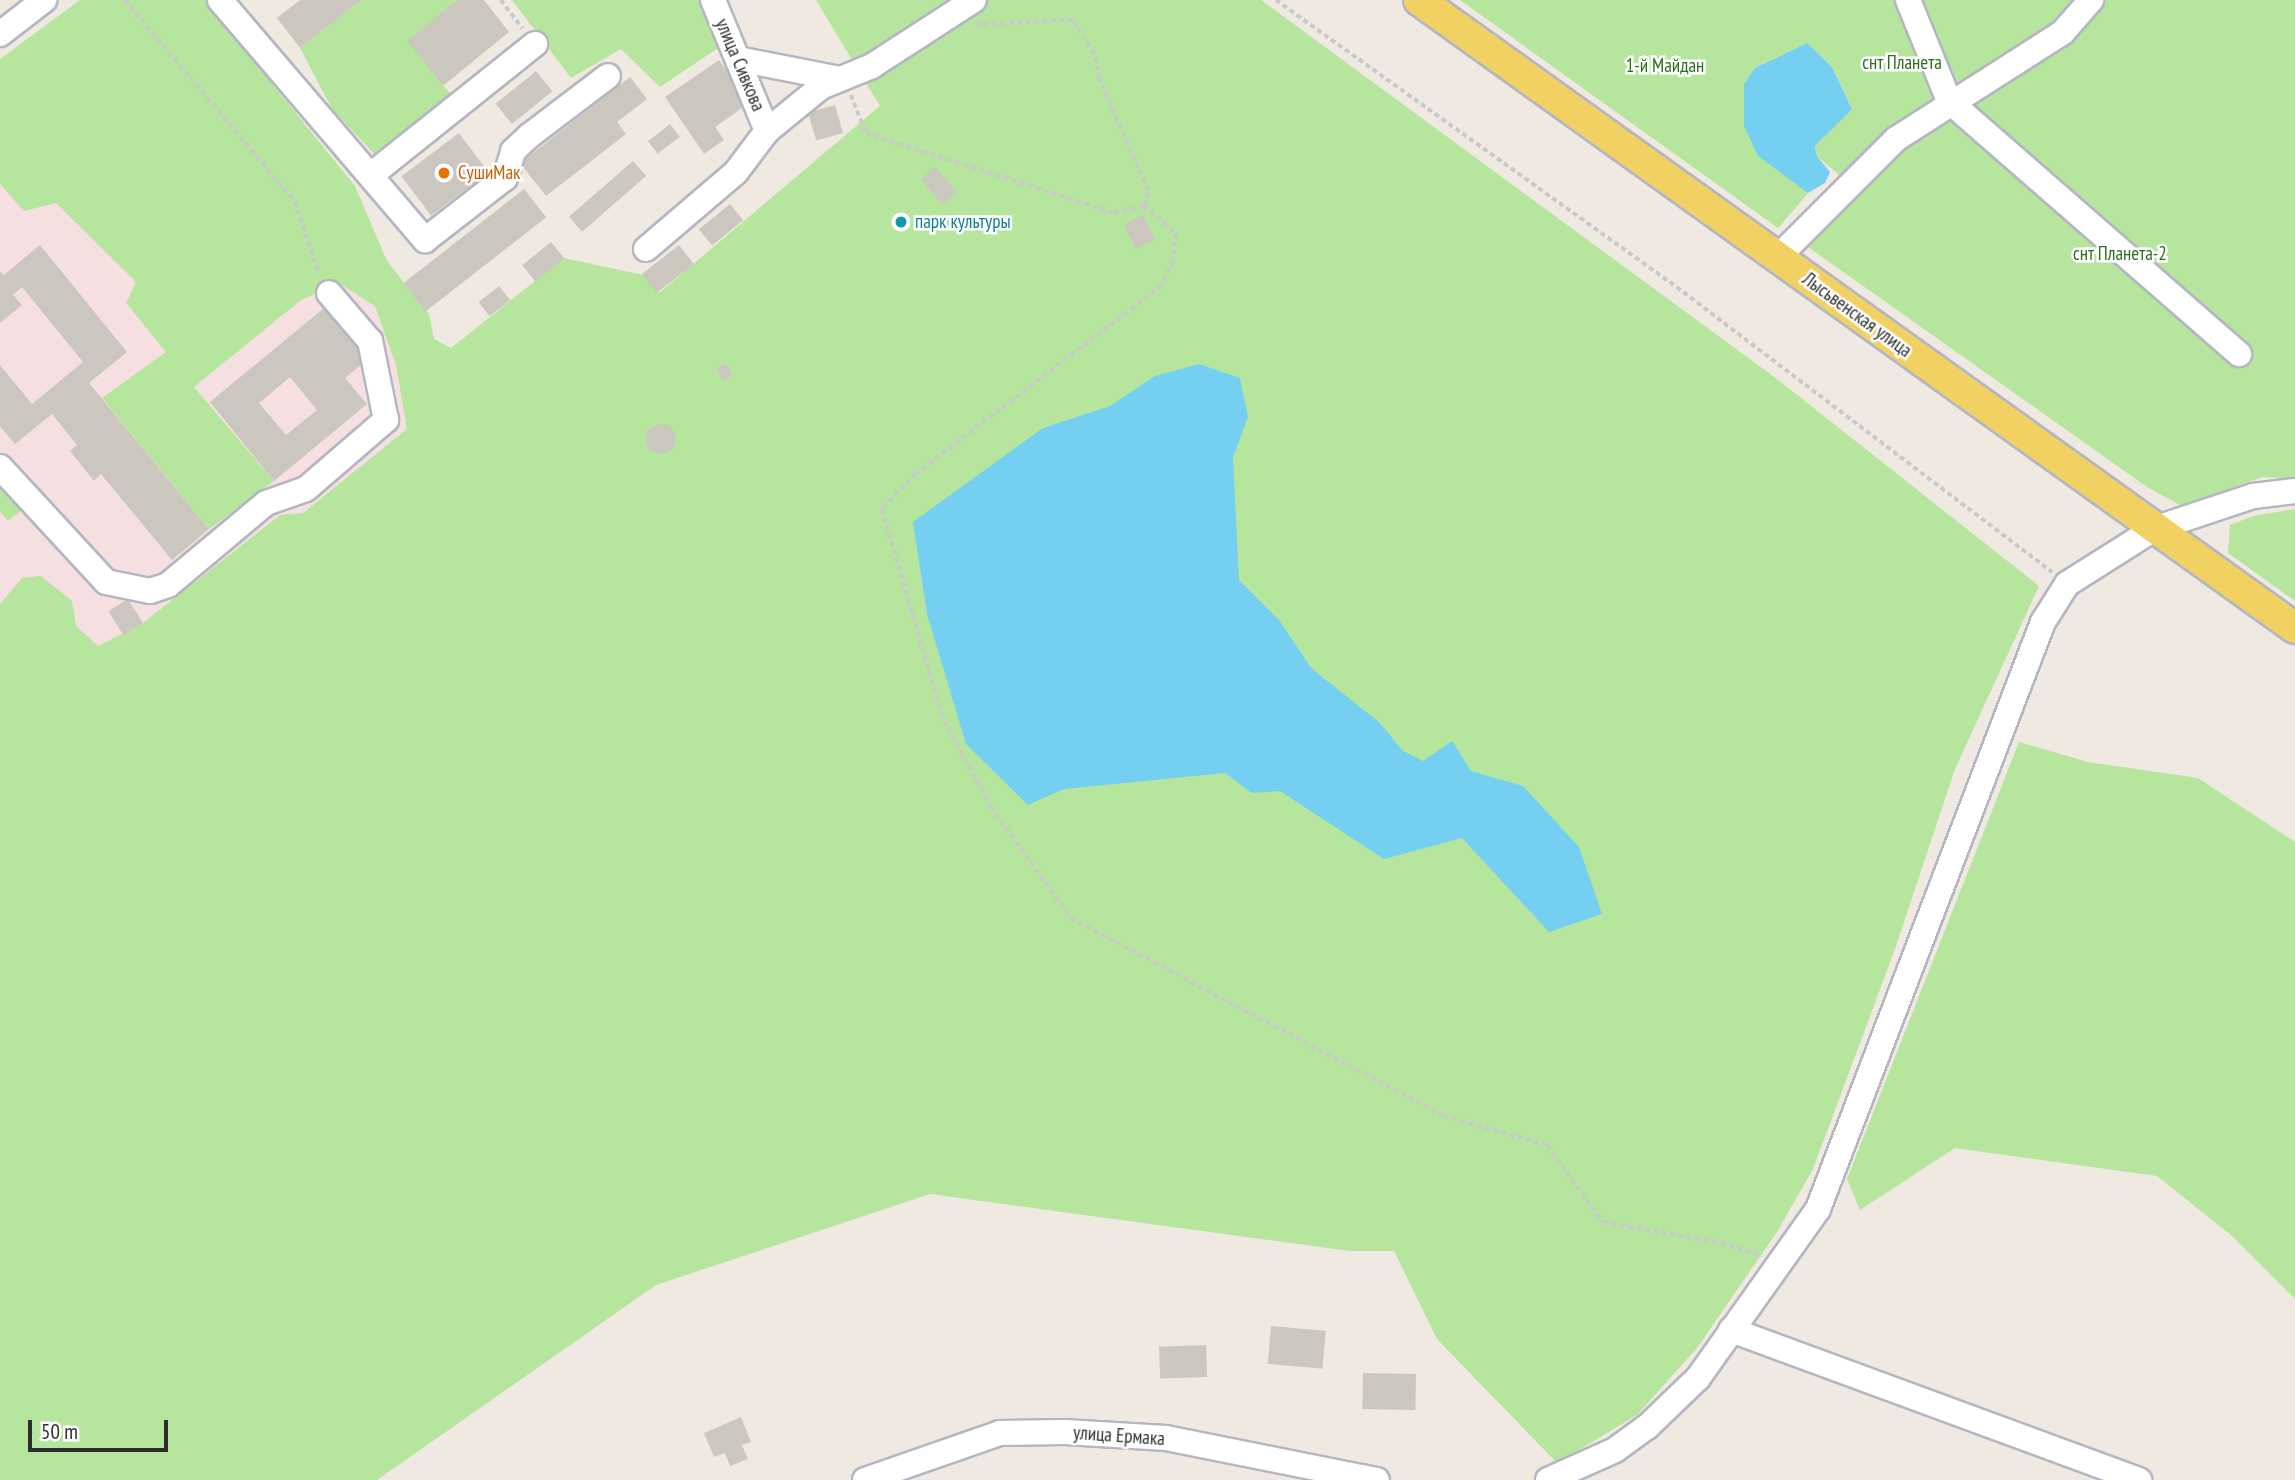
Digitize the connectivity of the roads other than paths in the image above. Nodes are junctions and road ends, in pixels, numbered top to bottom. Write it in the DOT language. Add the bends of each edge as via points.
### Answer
graph roads {
  1 [pos="219,0"];
  2 [pos="713,0"];
  3 [pos="974,0"];
  4 [pos="1419,0"];
  5 [pos="1908,0"];
  6 [pos="2091,0"];
  7 [pos="33,3"];
  8 [pos="0,34"];
  9 [pos="535,44"];
  10 [pos="738,59"];
  11 [pos="608,76"];
  12 [pos="845,79"];
  13 [pos="1950,101"];
  14 [pos="767,131"];
  15 [pos="370,175"];
  16 [pos="646,249"];
  17 [pos="1777,258"];
  18 [pos="329,293"];
  19 [pos="2239,354"];
  20 [pos="0,467"];
  21 [pos="2295,492"];
  22 [pos="2154,529"];
  23 [pos="2295,628"];
  24 [pos="1731,1330"];
  25 [pos="865,1480"];
  26 [pos="1377,1480"];
  27 [pos="1549,1480"];
  28 [pos="2139,1480"];
  1 -- 15 [label="street"];
  2 -- 10 [label="street, улица Сивкова"];
  3 -- 12 [label="street"];
  4 -- 17 [label="main road, Лысьвенская улица"];
  5 -- 13 [label="street"];
  6 -- 13 [label="street" via="2063,32"];
  7 -- 8 [label="street"];
  9 -- 15 [label="street"];
  10 -- 12 [label="street" via="776,70"];
  10 -- 14 [label="street, улица Сивкова"];
  11 -- 15 [label="street" via="529,136 513,151 505,178 425,240"];
  12 -- 14 [label="street" via="821,87"];
  13 -- 17 [label="street" via="1866,166"];
  13 -- 19 [label="street"];
  14 -- 16 [label="street" via="736,172"];
  17 -- 22 [label="main road, Лысьвенская улица"];
  18 -- 20 [label="street" via="370,341 386,420 306,489 266,503 168,585 150,591 106,582"];
  21 -- 22 [label="street" via="2253,496"];
  22 -- 23 [label="main road, Лысьвенская улица"];
  22 -- 24 [label="street" via="2067,584 2043,622 1818,1209"];
  24 -- 27 [label="street" via="1698,1378 1647,1427 1615,1450"];
  24 -- 28 [label="street"];
  25 -- 26 [label="street, улица Ермака" via="1000,1433 1065,1432 1166,1438"];
}
